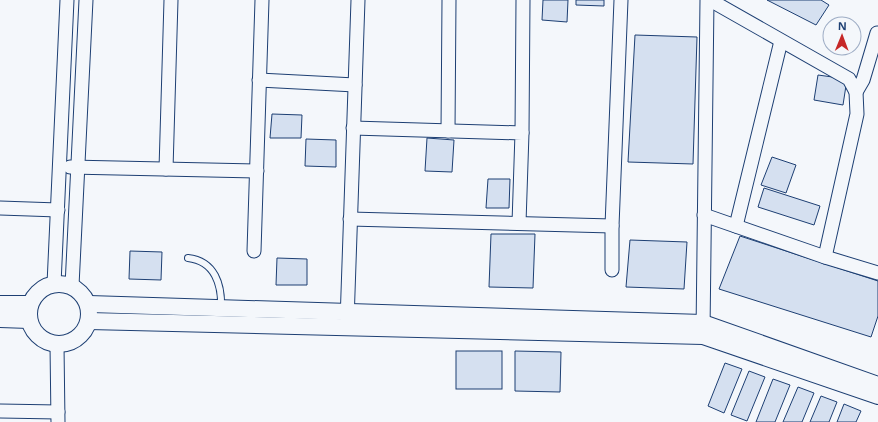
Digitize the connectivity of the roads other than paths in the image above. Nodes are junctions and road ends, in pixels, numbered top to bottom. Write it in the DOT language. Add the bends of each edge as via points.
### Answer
graph roads {
  1 [pos="66,0"];
  2 [pos="86,0"];
  3 [pos="171,0"];
  4 [pos="262,0"];
  5 [pos="358,0"];
  6 [pos="449,0"];
  7 [pos="524,0"];
  8 [pos="621,0"];
  9 [pos="708,0"];
  10 [pos="877,33"];
  11 [pos="782,42"];
  12 [pos="259,80"];
  13 [pos="355,85"];
  14 [pos="856,92"];
  15 [pos="353,128"];
  16 [pos="448,131"];
  17 [pos="522,133"];
  18 [pos="60,167"];
  19 [pos="78,167"];
  20 [pos="166,168"];
  21 [pos="257,171"];
  22 [pos="0,208"];
  23 [pos="58,210"];
  24 [pos="704,215"];
  25 [pos="350,219"];
  26 [pos="519,223"];
  27 [pos="612,226"];
  28 [pos="736,226"];
  29 [pos="254,251"];
  30 [pos="825,257"];
  31 [pos="188,258"];
  32 [pos="612,270"];
  33 [pos="878,273"];
  34 [pos="54,284"];
  35 [pos="72,286"];
  36 [pos="0,304"];
  37 [pos="89,304"];
  38 [pos="221,308"];
  39 [pos="30,312"];
  40 [pos="0,319"];
  41 [pos="347,319"];
  42 [pos="89,321"];
  43 [pos="703,329"];
  44 [pos="57,345"];
  45 [pos="878,385"];
  46 [pos="878,396"];
  47 [pos="0,411"];
  48 [pos="58,417"];
  1 -- 18 [label="street"];
  2 -- 19 [label="street"];
  3 -- 20 [label="street"];
  4 -- 12 [label="street"];
  5 -- 13 [label="street"];
  6 -- 16 [label="street"];
  7 -- 17 [label="street"];
  8 -- 27 [label="street"];
  9 -- 11 [label="street"];
  9 -- 24 [label="street"];
  10 -- 14 [label="street" via="863,80"];
  11 -- 14 [label="street" via="849,79"];
  11 -- 28 [label="street"];
  12 -- 13 [label="street"];
  12 -- 21 [label="street"];
  13 -- 15 [label="street"];
  14 -- 30 [label="street" via="857,114"];
  15 -- 16 [label="street"];
  15 -- 25 [label="street"];
  16 -- 17 [label="street"];
  17 -- 26 [label="street"];
  18 -- 19 [label="street"];
  18 -- 23 [label="street"];
  19 -- 20 [label="street"];
  19 -- 35 [label="street"];
  20 -- 21 [label="street"];
  21 -- 29 [label="street"];
  22 -- 23 [label="street"];
  23 -- 34 [label="street"];
  24 -- 28 [label="street"];
  24 -- 43 [label="street"];
  25 -- 26 [label="street"];
  25 -- 41 [label="street"];
  26 -- 27 [label="street"];
  27 -- 32 [label="street"];
  28 -- 30 [label="street"];
  30 -- 33 [label="street"];
  31 -- 38 [label="lane" via="196,259 218,278 222,291"];
  34 -- 35 [label="street"];
  34 -- 39 [label="street" via="39,291"];
  35 -- 37 [label="street"];
  36 -- 39 [label="street"];
  37 -- 38 [label="street"];
  37 -- 42 [label="street"];
  38 -- 41 [label="street"];
  39 -- 40 [label="street"];
  39 -- 44 [label="street" via="32,327 42,339"];
  41 -- 42 [label="street"];
  41 -- 43 [label="street"];
  42 -- 44 [label="street" via="79,337"];
  43 -- 45 [label="street"];
  43 -- 46 [label="street"];
  44 -- 48 [label="street"];
  47 -- 48 [label="street"];
}
